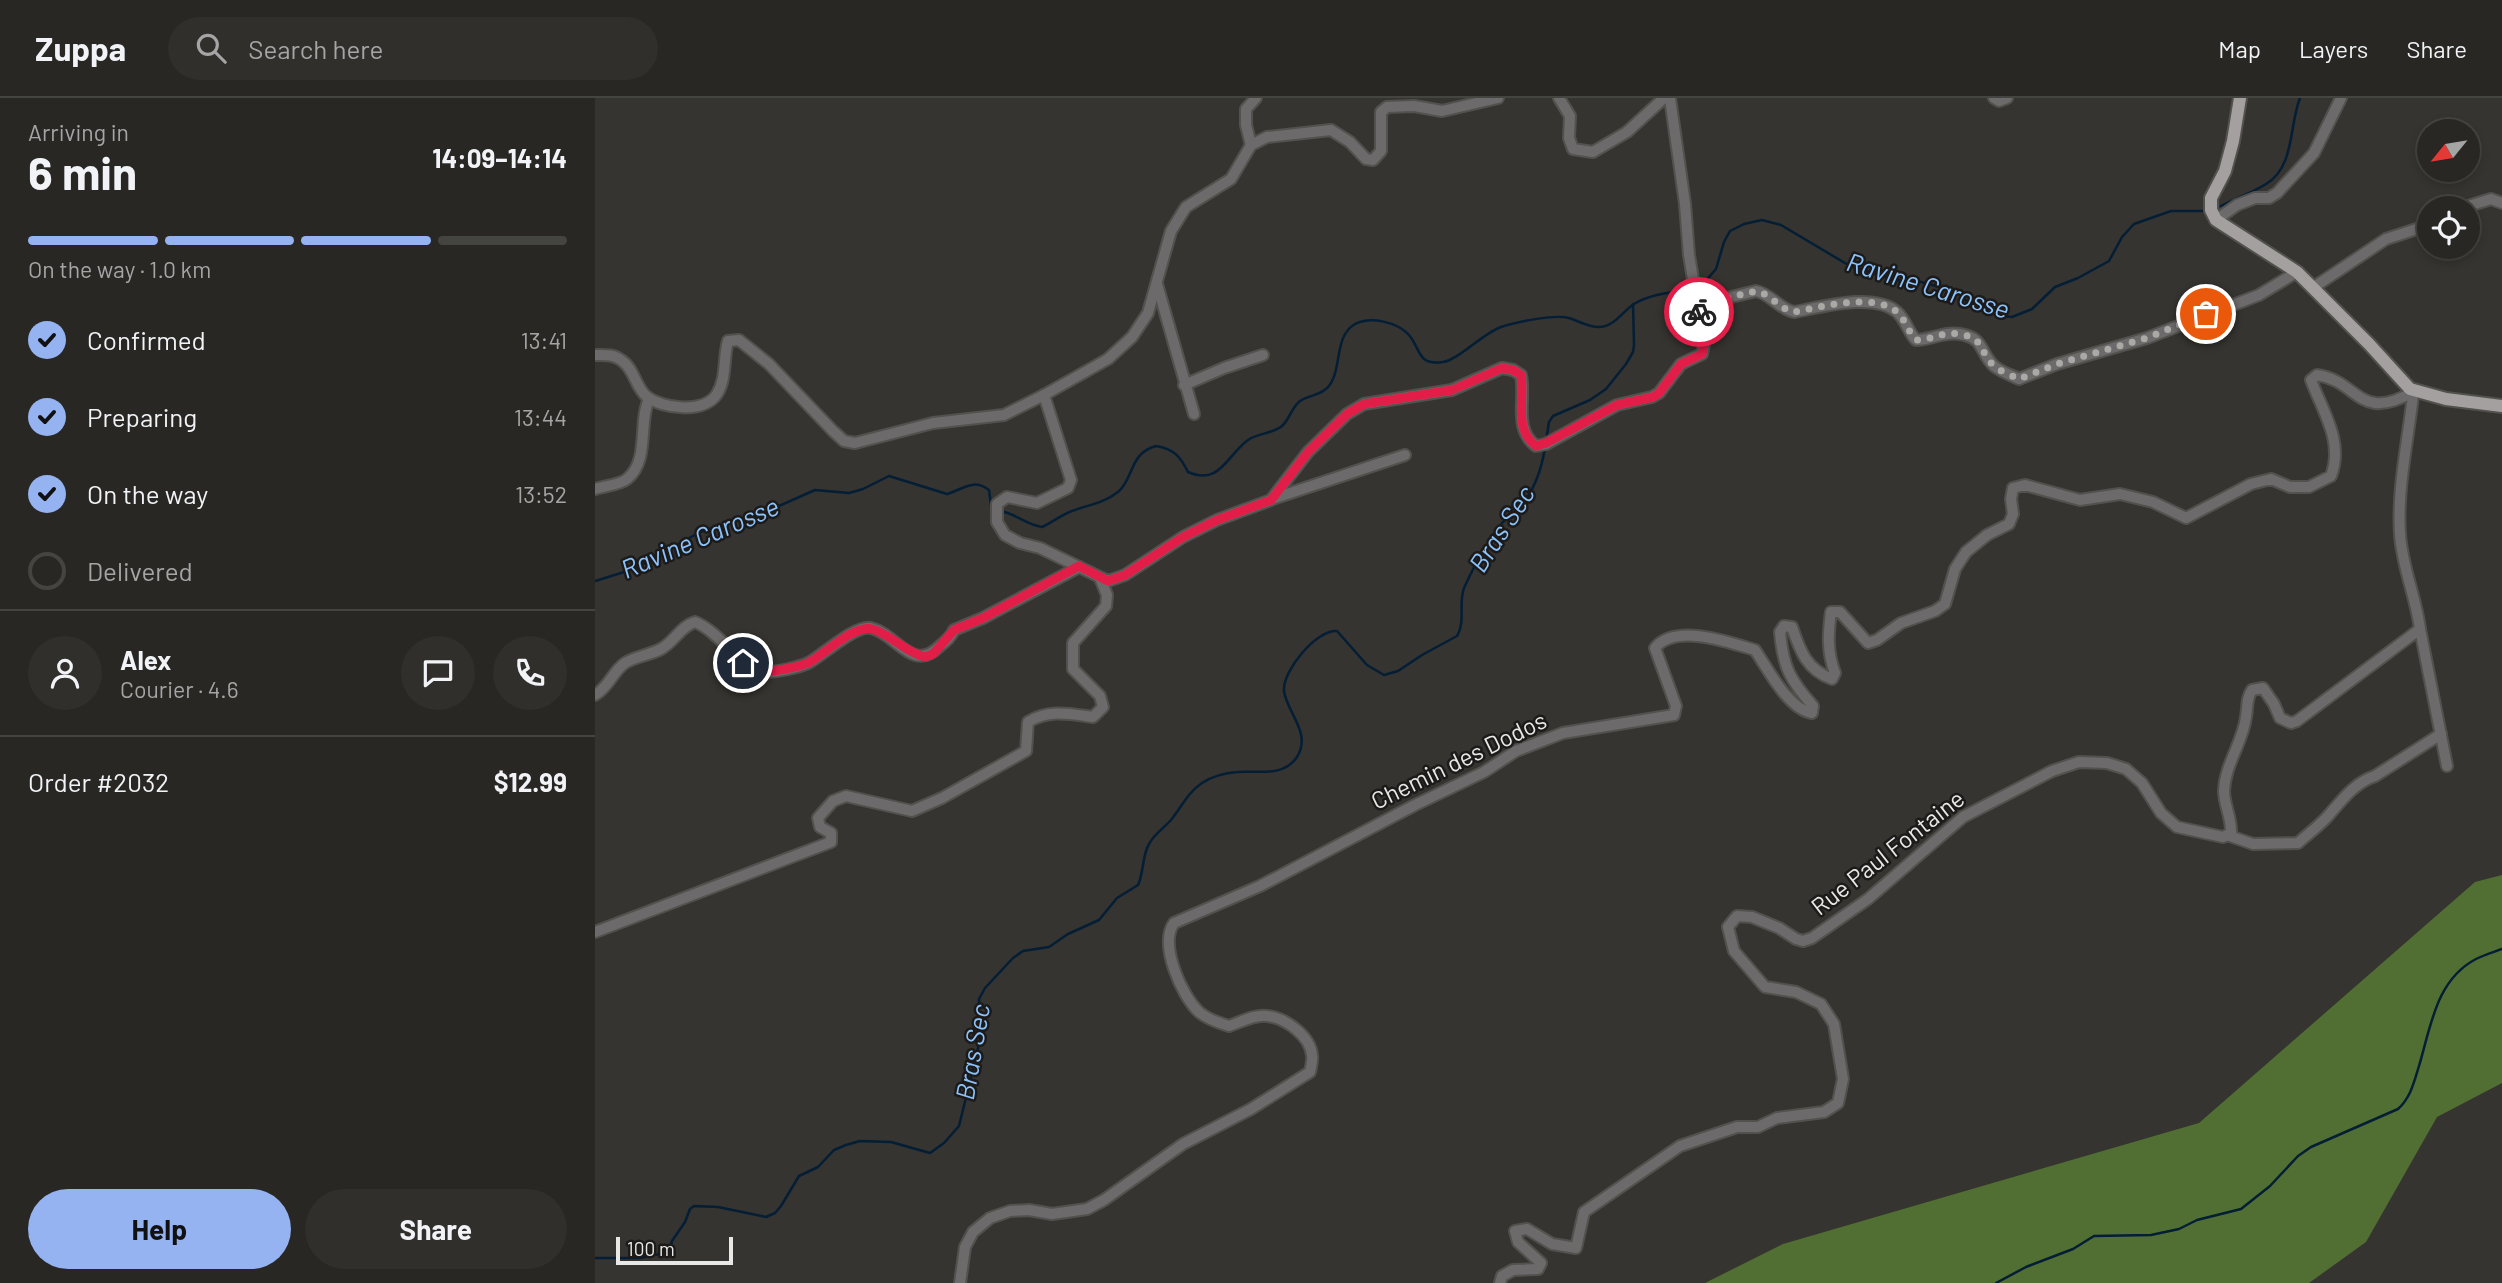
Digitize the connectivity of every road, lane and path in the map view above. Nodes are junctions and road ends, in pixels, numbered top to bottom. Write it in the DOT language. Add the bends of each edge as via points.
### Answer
graph roads {
  1 [pos="1256,98"];
  2 [pos="1498,98"];
  3 [pos="1559,98"];
  4 [pos="1664,98"];
  5 [pos="1670,98"];
  6 [pos="1994,98"];
  7 [pos="2007,98"];
  8 [pos="2240,98"];
  9 [pos="2341,98"];
  10 [pos="1251,145"];
  11 [pos="2480,202"];
  12 [pos="2502,202"];
  13 [pos="2216,220"];
  14 [pos="2417,229"];
  15 [pos="2297,272"];
  16 [pos="1157,281"];
  17 [pos="2313,287"];
  18 [pos="1698,305"];
  19 [pos="595,355"];
  20 [pos="1263,355"];
  21 [pos="1184,385"];
  22 [pos="2411,390"];
  23 [pos="1044,396"];
  24 [pos="649,399"];
  25 [pos="2502,406"];
  26 [pos="1194,414"];
  27 [pos="1405,455"];
  28 [pos="595,489"];
  29 [pos="1271,500"];
  30 [pos="1079,566"];
  31 [pos="1101,578"];
  32 [pos="2420,629"];
  33 [pos="595,695"];
  34 [pos="2441,734"];
  35 [pos="2447,766"];
  36 [pos="2228,835"];
  37 [pos="595,932"];
  38 [pos="960,1283"];
  39 [pos="1500,1283"];
  1 -- 10 [label="street" via="1246,109"];
  2 -- 10 [label="street" via="1442,111 1387,107 1381,112 1381,151 1373,160 1331,130 1267,137"];
  3 -- 4 [label="street" via="1570,116 1573,149 1593,152 1627,132"];
  5 -- 18 [label="street"];
  6 -- 7 [label="street"];
  8 -- 13 [label="main road" via="2225,171 2211,198"];
  9 -- 13 [label="street" via="2314,153 2277,193 2237,205"];
  10 -- 16 [label="street" via="1231,179 1186,207 1177,219"];
  11 -- 12 [label="street"];
  13 -- 15 [label="main road"];
  14 -- 17 [label="street" via="2386,239"];
  15 -- 17 [label="main road"];
  15 -- 18 [label="street" via="2259,295 2147,338 2019,379 1994,366 1977,339 1947,333 1916,340 1900,314 1888,306 1848,302 1794,312 1756,291"];
  16 -- 21 [label="street"];
  16 -- 23 [label="street" via="1148,313 1132,337 1108,359"];
  17 -- 22 [label="main road"];
  18 -- 29 [label="street" via="1702,354 1681,364 1653,397 1617,405 1536,446 1523,428 1523,384 1521,375 1513,370 1502,368 1452,390 1364,404 1308,452"];
  19 -- 24 [label="street" via="611,355 624,362"];
  20 -- 21 [label="street"];
  21 -- 26 [label="street"];
  22 -- 25 [label="main road"];
  22 -- 32 [label="street" via="2400,533"];
  22 -- 38 [label="street, Chemin des Dodos" via="2378,404 2317,376 2311,380 2336,448 2331,476 2309,487 2271,480 2251,484 2186,518 2153,502 2120,494 2080,500 2025,485 2013,488 2009,524 1966,552 1955,569 1945,604 1935,611 1901,623 1868,643 1840,612 1832,612 1828,635 1835,673 1832,679 1811,668 1792,627 1784,626 1780,632 1782,654 1793,682 1813,706 1812,713 1802,712 1781,689 1755,650 1686,635 1661,641 1655,648 1676,706 1674,715 1563,733 1516,751 1484,772 1259,886 1174,922 1169,944 1175,974 1200,1013 1229,1026 1268,1016 1295,1028 1308,1042 1313,1057 1310,1072 1251,1109 1183,1143 1087,1209 1052,1214 1010,1211 989,1218 965,1247"];
  23 -- 24 [label="street" via="1004,415 933,423 855,443 832,431 756,351 732,339 726,349 723,379 708,404 696,408"];
  23 -- 30 [label="street" via="1072,480 1068,488 1037,503 1007,497 997,504 997,522 1005,535"];
  24 -- 28 [label="street" via="635,471 626,481"];
  27 -- 29 [label="street"];
  29 -- 31 [label="street" via="1183,537 1125,575 1108,581"];
  30 -- 31 [label="street"];
  30 -- 33 [label="street" via="954,630 925,657 871,628 850,635 807,664 761,673 695,622 658,651 626,662"];
  31 -- 37 [label="street" via="1106,606 1073,643 1073,669 1100,696 1103,707 1093,716 1058,712 1039,716 1028,722 1026,751 912,811 846,796 833,801 818,818 820,827 831,833 831,842"];
  32 -- 34 [label="street"];
  32 -- 36 [label="street" via="2297,721 2280,718 2263,688 2252,690 2227,772 2224,793 2232,821"];
  34 -- 35 [label="street"];
  34 -- 36 [label="street" via="2365,779 2298,843 2253,844"];
  36 -- 39 [label="street, Rue Paul Fontaine" via="2177,827 2126,769 2080,762 2052,771 1963,817 1868,899 1812,938 1796,939 1752,917 1737,916 1728,927 1734,951 1765,987 1796,992 1821,1004 1834,1024 1843,1079 1838,1102 1824,1112 1738,1127 1680,1146 1584,1212 1576,1248 1552,1244 1527,1229 1515,1231 1518,1242 1541,1263 1538,1269 1513,1270 1502,1276"];
}
